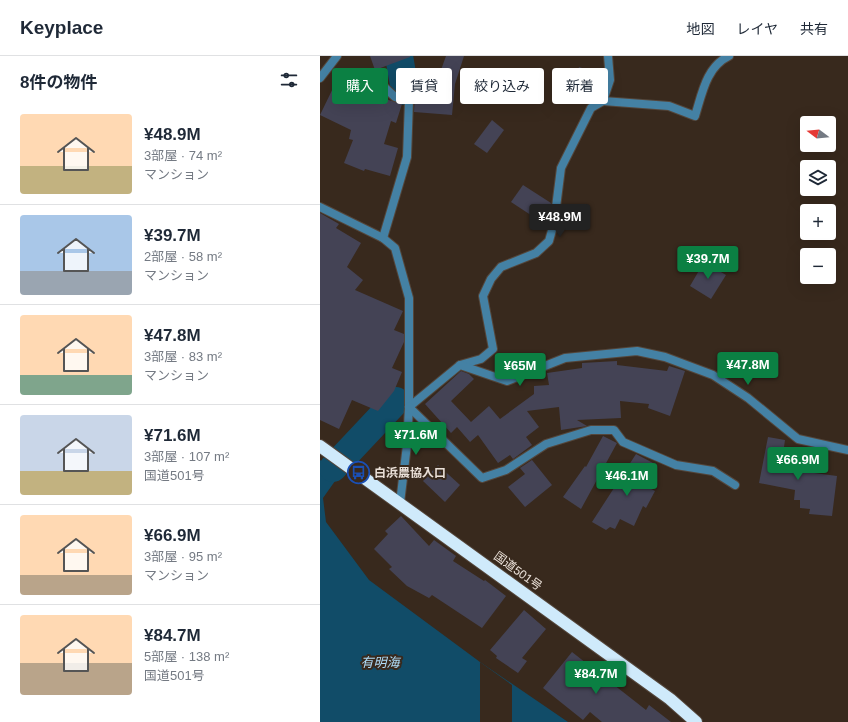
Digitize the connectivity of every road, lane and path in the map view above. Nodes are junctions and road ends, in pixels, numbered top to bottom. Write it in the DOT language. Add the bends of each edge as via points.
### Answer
graph roads {
  1 [pos="337,56"];
  2 [pos="608,56"];
  3 [pos="729,56"];
  4 [pos="320,78"];
  5 [pos="608,86"];
  6 [pos="388,90"];
  7 [pos="608,101"];
  8 [pos="598,104"];
  9 [pos="320,207"];
  10 [pos="383,238"];
  11 [pos="460,365"];
  12 [pos="409,407"];
  13 [pos="320,446"];
  14 [pos="848,450"];
  15 [pos="735,485"];
  16 [pos="400,503"];
  17 [pos="696,722"];
  1 -- 4 [label="street"];
  2 -- 5 [label="street"];
  3 -- 7 [label="street" via="724,58 706,78 695,116 669,106"];
  6 -- 10 [label="street" via="395,97 408,100 407,157"];
  8 -- 11 [label="street" via="591,108 561,168 554,223 549,241 536,253 501,267 491,279 483,296 493,349 481,359"];
  9 -- 10 [label="street"];
  10 -- 12 [label="street" via="395,248 409,298"];
  11 -- 12 [label="street"];
  11 -- 14 [label="street" via="507,381 565,358 637,351 665,357 713,375 748,398 798,439"];
  12 -- 15 [label="street" via="482,478 506,470 546,444 591,430 614,430 623,442 676,465 713,471"];
  12 -- 16 [label="street"];
  13 -- 16 [label="highway, 国道501号"];
  16 -- 17 [label="highway, 国道501号" via="670,699"];
}
